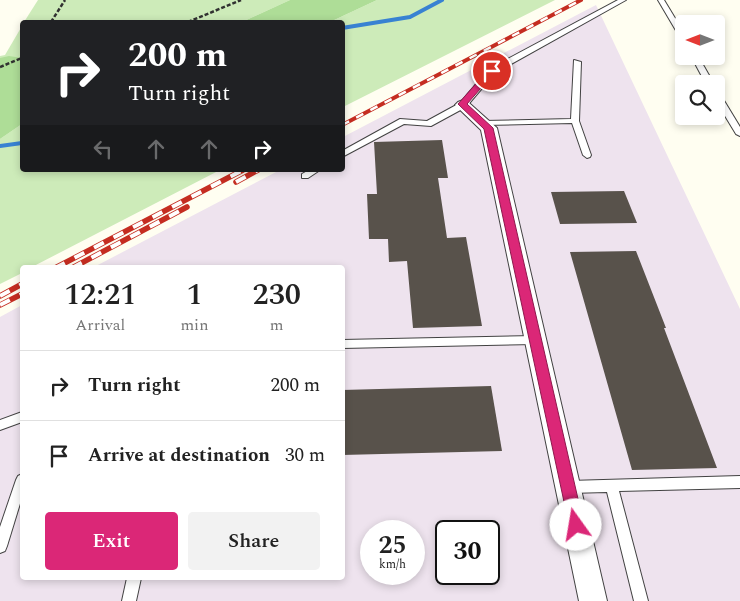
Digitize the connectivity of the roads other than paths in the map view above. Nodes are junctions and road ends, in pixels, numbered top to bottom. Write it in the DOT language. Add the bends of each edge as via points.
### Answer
graph roads {
  1 [pos="623,0"];
  2 [pos="661,0"];
  3 [pos="675,24"];
  4 [pos="577,62"];
  5 [pos="463,104"];
  6 [pos="725,109"];
  7 [pos="575,120"];
  8 [pos="483,122"];
  9 [pos="740,134"];
  10 [pos="345,153"];
  11 [pos="587,155"];
  12 [pos="312,172"];
  13 [pos="305,176"];
  14 [pos="535,340"];
  15 [pos="345,344"];
  16 [pos="20,417"];
  17 [pos="0,425"];
  18 [pos="740,482"];
  19 [pos="611,485"];
  20 [pos="20,486"];
  21 [pos="568,487"];
  22 [pos="0,546"];
  23 [pos="134,580"];
  24 [pos="129,601"];
  25 [pos="593,601"];
  26 [pos="640,601"];
  1 -- 5 [label="lane" via="492,71"];
  2 -- 3 [label="lane"];
  4 -- 7 [label="lane"];
  5 -- 8 [label="street"];
  5 -- 10 [label="lane" via="428,124 403,121"];
  6 -- 9 [label="lane"];
  7 -- 8 [label="lane"];
  7 -- 11 [label="lane"];
  8 -- 14 [label="street" via="489,128"];
  12 -- 13 [label="lane"];
  14 -- 15 [label="lane"];
  14 -- 21 [label="street"];
  16 -- 17 [label="lane"];
  18 -- 19 [label="lane"];
  19 -- 21 [label="lane"];
  19 -- 26 [label="lane"];
  20 -- 22 [label="lane"];
  21 -- 25 [label="street"];
  23 -- 24 [label="lane"];
}
